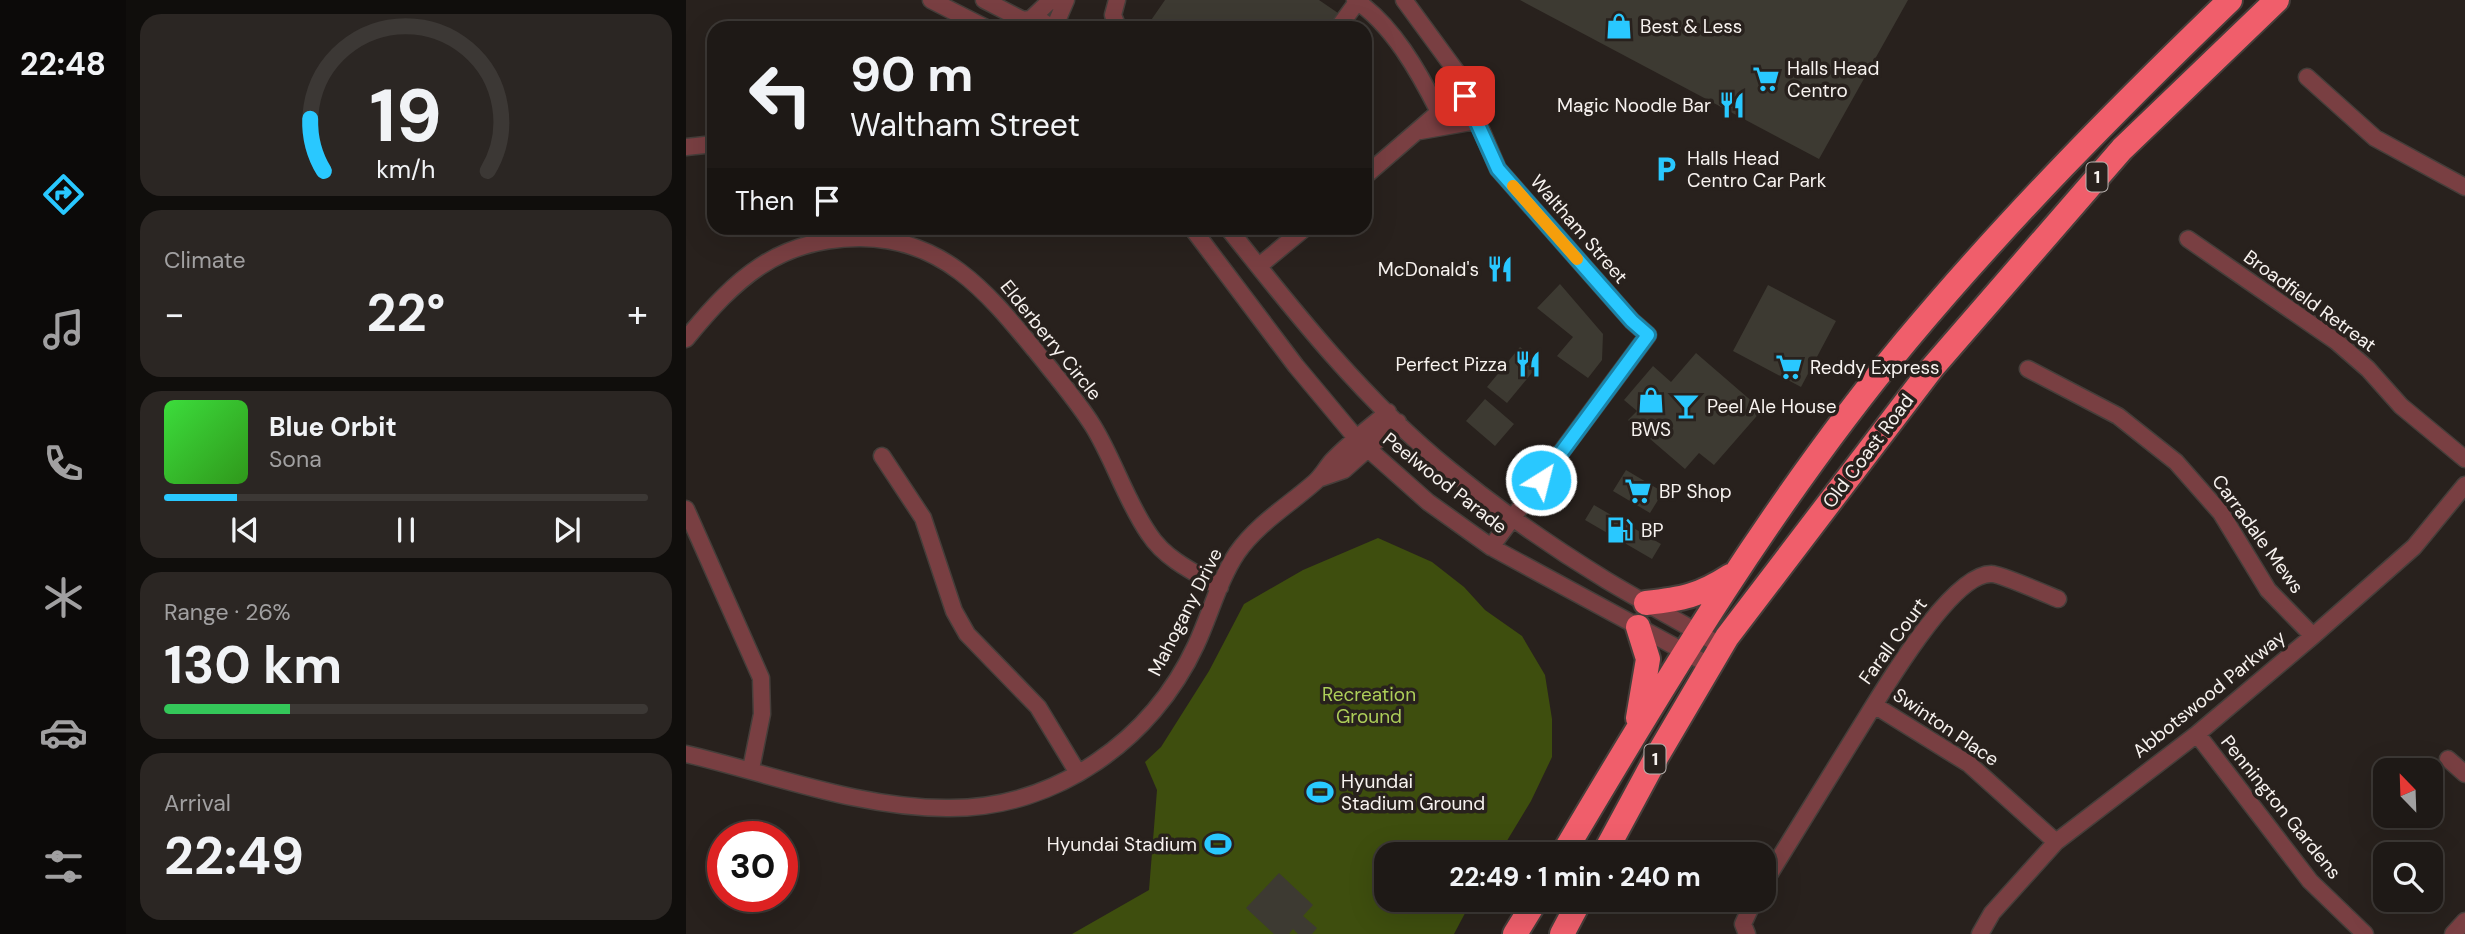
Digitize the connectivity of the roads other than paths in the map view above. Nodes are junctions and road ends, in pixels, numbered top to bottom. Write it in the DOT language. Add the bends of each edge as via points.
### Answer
graph roads {
  1 [pos="931,0"];
  2 [pos="984,0"];
  3 [pos="1051,0"];
  4 [pos="1066,0"];
  5 [pos="1117,0"];
  6 [pos="1404,0"];
  7 [pos="2230,0"];
  8 [pos="2277,0"];
  9 [pos="1356,1"];
  10 [pos="972,21"];
  11 [pos="1022,21"];
  12 [pos="1025,21"];
  13 [pos="1056,21"];
  14 [pos="1115,21"];
  15 [pos="1343,21"];
  16 [pos="2307,77"];
  17 [pos="1465,96"];
  18 [pos="1439,112"];
  19 [pos="1476,121"];
  20 [pos="1418,131"];
  21 [pos="707,145"];
  22 [pos="686,147"];
  23 [pos="1372,170"];
  24 [pos="2465,187"];
  25 [pos="822,235"];
  26 [pos="845,235"];
  27 [pos="1197,235"];
  28 [pos="1205,235"];
  29 [pos="1234,235"];
  30 [pos="1297,235"];
  31 [pos="2188,239"];
  32 [pos="1211,254"];
  33 [pos="1259,266"];
  34 [pos="686,340"];
  35 [pos="2028,369"];
  36 [pos="1393,417"];
  37 [pos="1362,445"];
  38 [pos="882,456"];
  39 [pos="2465,459"];
  40 [pos="2465,485"];
  41 [pos="686,509"];
  42 [pos="1513,518"];
  43 [pos="1491,547"];
  44 [pos="1736,572"];
  45 [pos="1220,587"];
  46 [pos="2058,599"];
  47 [pos="1646,603"];
  48 [pos="1639,627"];
  49 [pos="2313,636"];
  50 [pos="1691,641"];
  51 [pos="1715,655"];
  52 [pos="1874,705"];
  53 [pos="1637,729"];
  54 [pos="2197,734"];
  55 [pos="686,754"];
  56 [pos="2448,759"];
  57 [pos="751,769"];
  58 [pos="1078,773"];
  59 [pos="2465,774"];
  60 [pos="1570,842"];
  61 [pos="1611,842"];
  62 [pos="2056,842"];
  63 [pos="1776,864"];
  64 [pos="1529,912"];
  65 [pos="1574,912"];
  66 [pos="1748,912"];
  67 [pos="2465,921"];
  68 [pos="1515,934"];
  69 [pos="1562,934"];
  70 [pos="1747,934"];
  71 [pos="1980,934"];
  72 [pos="2365,934"];
  73 [pos="2453,934"];
  1 -- 10 [label="street"];
  2 -- 11 [label="street"];
  3 -- 12 [label="street"];
  4 -- 13 [label="street"];
  5 -- 14 [label="street"];
  6 -- 17 [label="street, Waltham Street" via="1441,47"];
  7 -- 44 [label="highway, Old Coast Road / 1" via="2077,151 1923,322 1858,403"];
  8 -- 51 [label="highway, Old Coast Road / 1" via="2198,72 2051,227 1932,368"];
  9 -- 15 [label="street"];
  9 -- 18 [label="street" via="1373,12 1425,84"];
  16 -- 24 [label="street" via="2375,138"];
  17 -- 18 [label="street"];
  17 -- 19 [label="street, Waltham Street"];
  18 -- 20 [label="street"];
  19 -- 20 [label="street"];
  19 -- 42 [label="street, Waltham Street" via="1498,169 1648,335"];
  20 -- 23 [label="street"];
  21 -- 22 [label="street"];
  25 -- 34 [label="street, Elderberry Circle" via="758,265 713,306"];
  26 -- 45 [label="street, Elderberry Circle" via="915,246 959,268 991,296 1093,426 1149,535 1166,554"];
  27 -- 32 [label="street, Peelwood Parade"];
  28 -- 32 [label="street"];
  29 -- 33 [label="street, Peelwood Parade"];
  30 -- 33 [label="street"];
  31 -- 39 [label="street, Broadfield Retreat" via="2337,342"];
  32 -- 37 [label="street, Peelwood Parade"];
  33 -- 36 [label="street, Peelwood Parade" via="1322,343"];
  35 -- 49 [label="street, Carradale Mews" via="2118,416 2176,462 2221,513 2268,590"];
  36 -- 37 [label="street, Mahogany Drive"];
  36 -- 42 [label="street, Peelwood Parade" via="1448,469"];
  37 -- 43 [label="street, Peelwood Parade" via="1428,502"];
  37 -- 45 [label="street, Mahogany Drive" via="1343,470 1318,479 1262,525 1237,553"];
  38 -- 58 [label="street" via="923,518 954,611 967,634 1038,707"];
  40 -- 49 [label="street, Abbotswood Parkway" via="2414,547"];
  41 -- 57 [label="street" via="761,678 762,714"];
  42 -- 43 [label="street"];
  42 -- 47 [label="street, Peelwood Parade"];
  43 -- 48 [label="street, Peelwood Parade"];
  44 -- 47 [label="highway" via="1686,599"];
  44 -- 50 [label="highway, Old Coast Road / 1"];
  45 -- 58 [label="street, Mahogany Drive" via="1196,646 1157,709 1140,729"];
  46 -- 52 [label="street, Farall Court" via="1993,573 1980,576 1936,615"];
  47 -- 50 [label="street, Peelwood Parade"];
  48 -- 50 [label="street, Peelwood Parade"];
  48 -- 53 [label="highway" via="1648,659"];
  49 -- 54 [label="street, Abbotswood Parkway"];
  50 -- 51 [label="street, Peelwood Parade"];
  50 -- 51 [label="street, Peelwood Parade"];
  50 -- 53 [label="highway, Old Coast Road / 1"];
  51 -- 61 [label="highway, Old Coast Road / 1"];
  52 -- 62 [label="street, Swinton Place" via="1969,764"];
  52 -- 63 [label="street, Swinton Place"];
  53 -- 60 [label="highway, Old Coast Road / 1"];
  54 -- 62 [label="street, Abbotswood Parkway"];
  54 -- 72 [label="street, Pennington Gardens" via="2309,881"];
  55 -- 57 [label="street, Mahogany Drive"];
  56 -- 59 [label="street"];
  57 -- 58 [label="street, Mahogany Drive" via="862,798 950,808 1020,800"];
  62 -- 71 [label="street, Abbotswood Parkway" via="1992,913"];
  64 -- 68 [label="highway"];
  65 -- 69 [label="highway"];
  66 -- 70 [label="street" via="1743,924"];
  67 -- 73 [label="street"];
}
